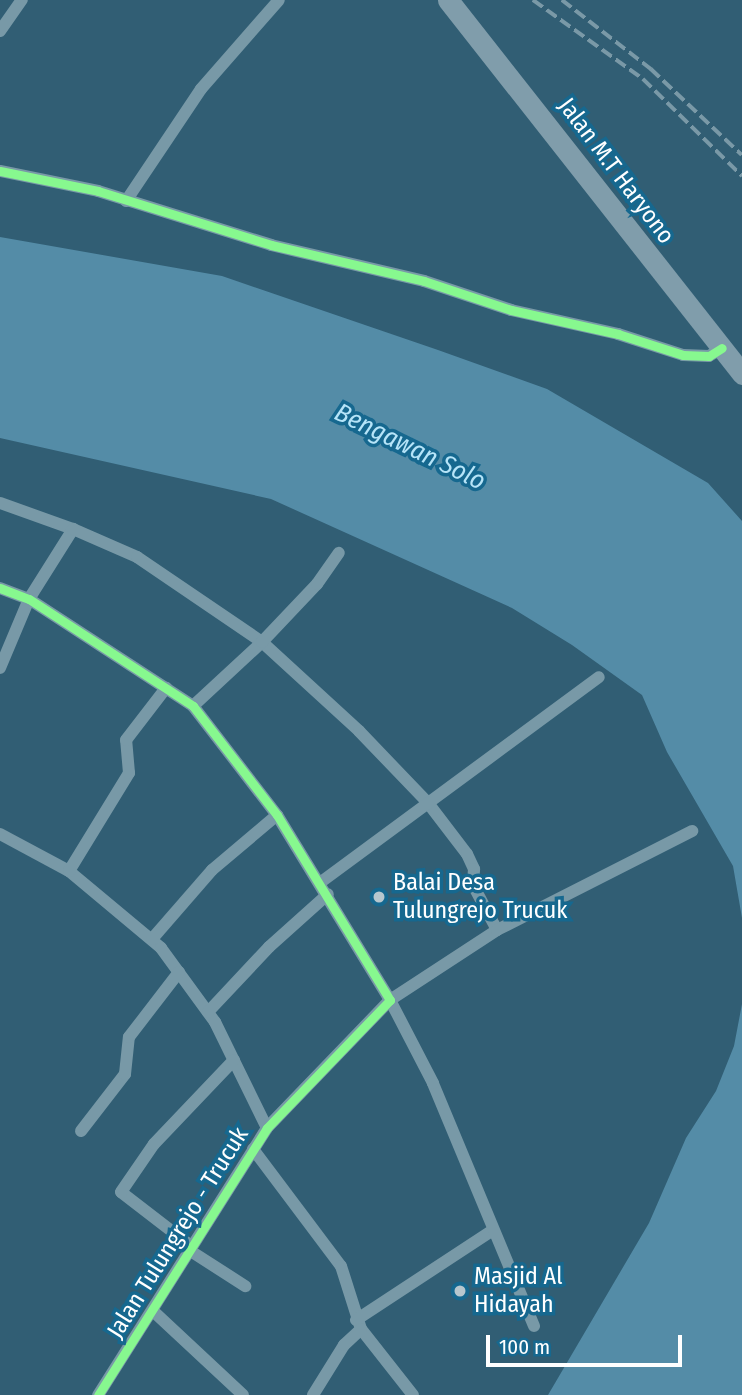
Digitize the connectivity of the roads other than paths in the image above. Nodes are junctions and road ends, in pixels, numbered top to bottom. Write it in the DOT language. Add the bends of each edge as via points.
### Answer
graph roads {
  1 [pos="22,0"];
  2 [pos="279,0"];
  3 [pos="448,0"];
  4 [pos="0,31"];
  5 [pos="0,171"];
  6 [pos="126,201"];
  7 [pos="722,348"];
  8 [pos="742,374"];
  9 [pos="0,503"];
  10 [pos="74,529"];
  11 [pos="339,553"];
  12 [pos="0,588"];
  13 [pos="29,599"];
  14 [pos="262,642"];
  15 [pos="0,668"];
  16 [pos="599,677"];
  17 [pos="166,688"];
  18 [pos="193,706"];
  19 [pos="428,803"];
  20 [pos="277,816"];
  21 [pos="692,831"];
  22 [pos="0,834"];
  23 [pos="69,871"];
  24 [pos="321,882"];
  25 [pos="328,894"];
  26 [pos="497,930"];
  27 [pos="152,939"];
  28 [pos="179,972"];
  29 [pos="390,1000"];
  30 [pos="208,1012"];
  31 [pos="234,1060"];
  32 [pos="267,1128"];
  33 [pos="80,1131"];
  34 [pos="253,1149"];
  35 [pos="493,1230"];
  36 [pos="190,1248"];
  37 [pos="245,1286"];
  38 [pos="153,1311"];
  39 [pos="359,1325"];
  40 [pos="534,1326"];
  41 [pos="98,1395"];
  42 [pos="243,1395"];
  43 [pos="313,1395"];
  44 [pos="413,1395"];
  1 -- 4 [label="street"];
  2 -- 6 [label="street" via="201,89"];
  3 -- 7 [label="highway, Jalan M.T Haryono"];
  5 -- 6 [label="street" via="65,182"];
  6 -- 7 [label="street" via="683,355 709,356"];
  7 -- 8 [label="highway, Jalan M.T Haryono"];
  9 -- 10 [label="street"];
  10 -- 13 [label="street"];
  10 -- 14 [label="street" via="137,557"];
  11 -- 14 [label="street" via="317,584"];
  12 -- 13 [label="street"];
  13 -- 15 [label="street"];
  13 -- 17 [label="street"];
  14 -- 18 [label="street"];
  14 -- 19 [label="street" via="359,731"];
  16 -- 19 [label="street"];
  17 -- 18 [label="street"];
  17 -- 23 [label="street" via="126,740 129,773"];
  18 -- 20 [label="street"];
  19 -- 24 [label="street"];
  19 -- 26 [label="street" via="472,862 473,886"];
  20 -- 24 [label="street"];
  20 -- 27 [label="street" via="212,870"];
  21 -- 26 [label="street, Jalan Tulungrejo - Trucuk"];
  22 -- 23 [label="street"];
  23 -- 27 [label="street"];
  24 -- 25 [label="street"];
  25 -- 29 [label="street"];
  25 -- 30 [label="street" via="269,947"];
  26 -- 29 [label="street, Jalan Tulungrejo - Trucuk"];
  27 -- 28 [label="street"];
  28 -- 30 [label="street"];
  28 -- 33 [label="street" via="129,1037 125,1074"];
  29 -- 32 [label="street, Jalan Tulungrejo - Trucuk"];
  29 -- 35 [label="street" via="433,1083"];
  30 -- 31 [label="street"];
  31 -- 32 [label="street"];
  31 -- 36 [label="street" via="154,1144 121,1192"];
  32 -- 34 [label="street, Jalan Tulungrejo - Trucuk"];
  34 -- 36 [label="street, Jalan Tulungrejo - Trucuk"];
  34 -- 39 [label="street" via="341,1266"];
  35 -- 39 [label="street"];
  35 -- 40 [label="street"];
  36 -- 37 [label="street"];
  36 -- 38 [label="street, Jalan Tulungrejo - Trucuk"];
  38 -- 41 [label="street, Jalan Tulungrejo - Trucuk"];
  38 -- 42 [label="street"];
  39 -- 43 [label="street"];
  39 -- 44 [label="street"];
}
